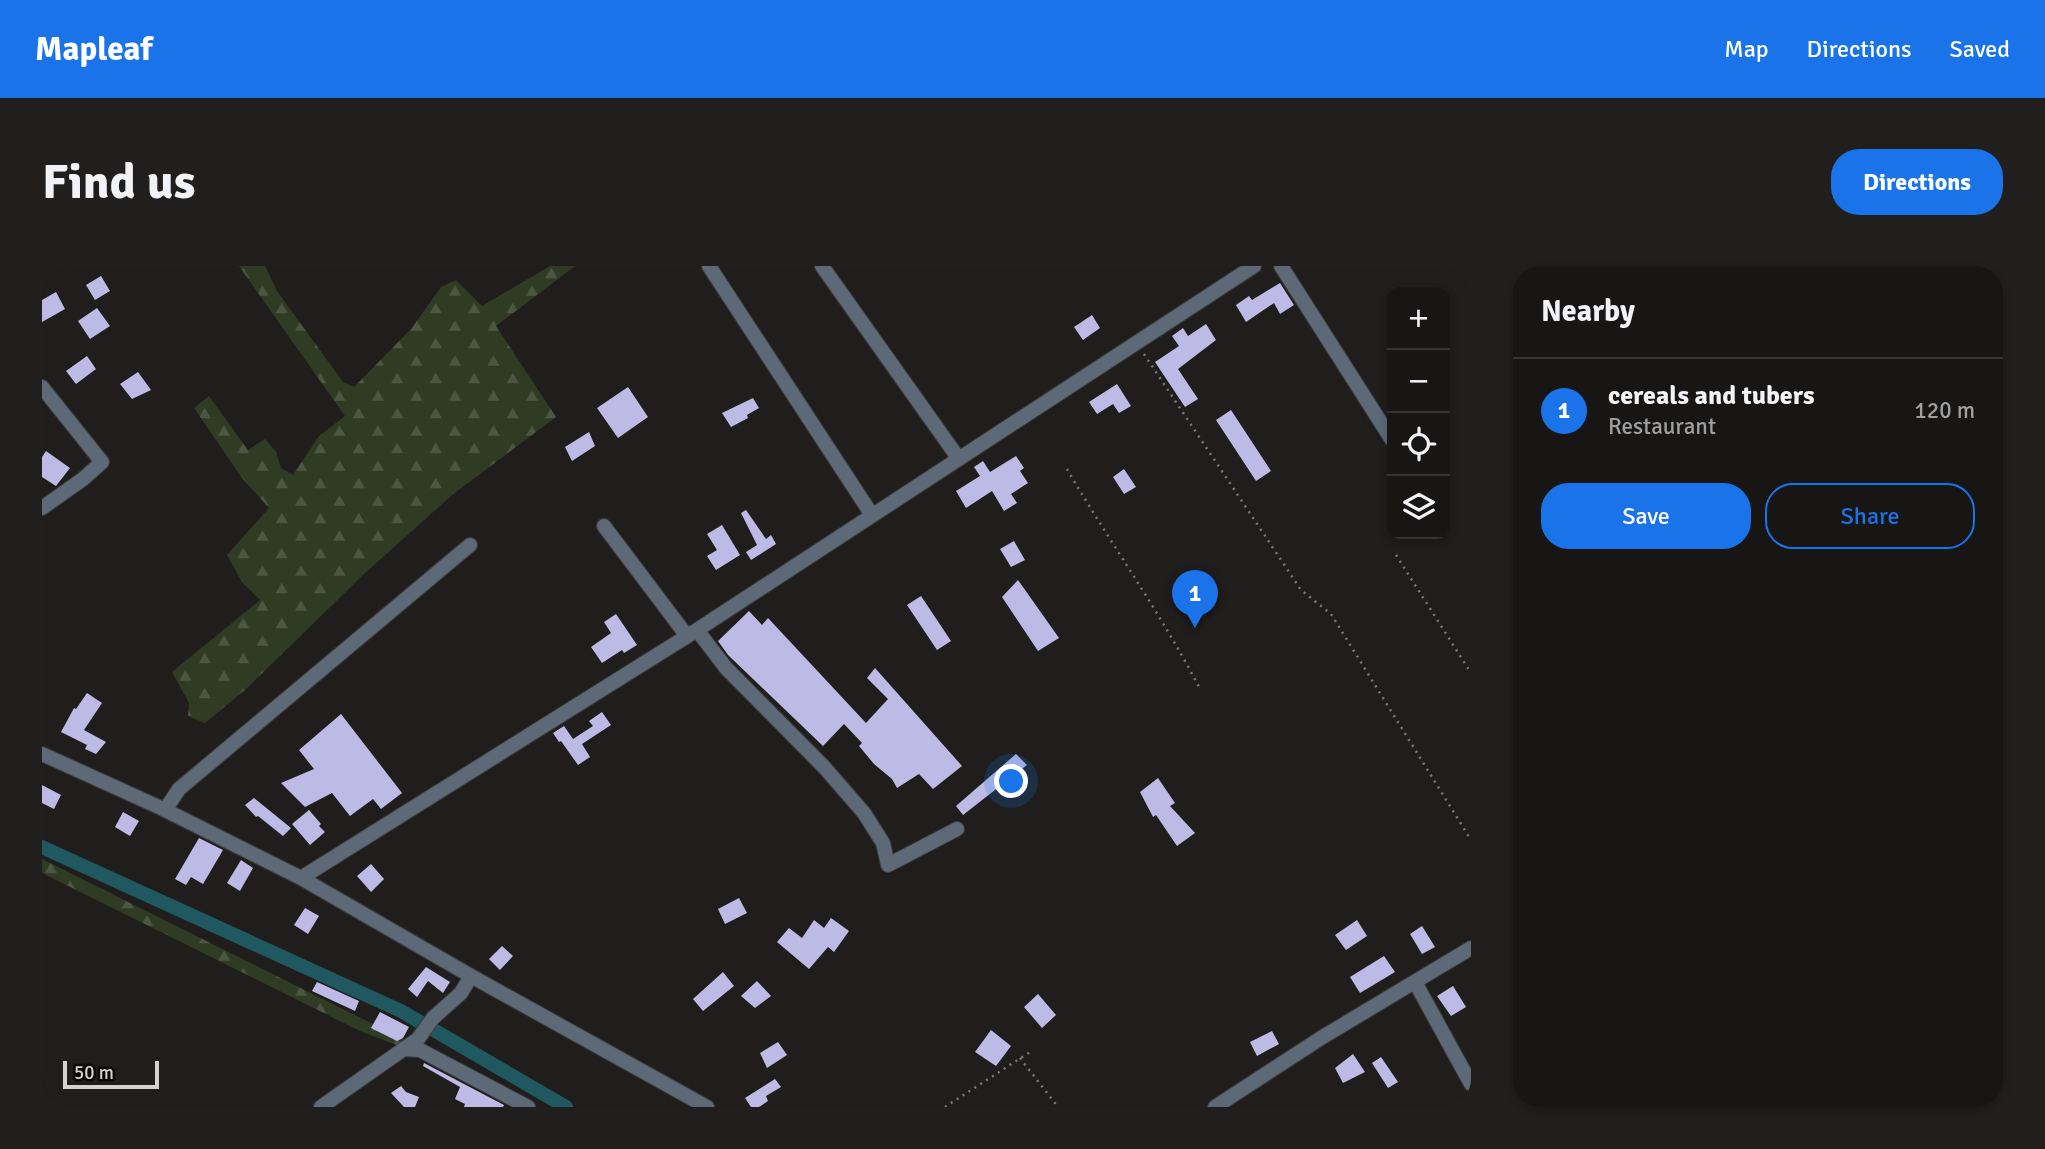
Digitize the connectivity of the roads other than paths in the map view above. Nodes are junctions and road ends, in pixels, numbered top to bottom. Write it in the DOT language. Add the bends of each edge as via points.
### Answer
graph roads {
  1 [pos="709,266"];
  2 [pos="822,266"];
  3 [pos="1254,266"];
  4 [pos="1281,266"];
  5 [pos="42,387"];
  6 [pos="1387,432"];
  7 [pos="959,459"];
  8 [pos="42,508"];
  9 [pos="873,515"];
  10 [pos="604,526"];
  11 [pos="470,545"];
  12 [pos="692,633"];
  13 [pos="42,754"];
  14 [pos="165,810"];
  15 [pos="957,829"];
  16 [pos="301,878"];
  17 [pos="1471,948"];
  18 [pos="471,976"];
  19 [pos="1415,982"];
  20 [pos="403,1049"];
  21 [pos="1471,1084"];
  22 [pos="320,1107"];
  23 [pos="528,1107"];
  24 [pos="707,1107"];
  25 [pos="1215,1107"];
  1 -- 9 [label="street"];
  2 -- 7 [label="street"];
  3 -- 7 [label="street"];
  4 -- 6 [label="street"];
  5 -- 8 [label="street" via="102,461"];
  7 -- 9 [label="street"];
  9 -- 12 [label="street"];
  10 -- 12 [label="street"];
  11 -- 14 [label="street" via="179,789"];
  12 -- 15 [label="street" via="864,813 883,843 888,866"];
  12 -- 16 [label="street"];
  13 -- 14 [label="street"];
  14 -- 16 [label="street"];
  16 -- 18 [label="street"];
  17 -- 19 [label="street"];
  18 -- 20 [label="street" via="461,993"];
  18 -- 24 [label="street"];
  19 -- 21 [label="street"];
  19 -- 25 [label="street"];
  20 -- 22 [label="street"];
  20 -- 23 [label="street" via="419,1050"];
}
